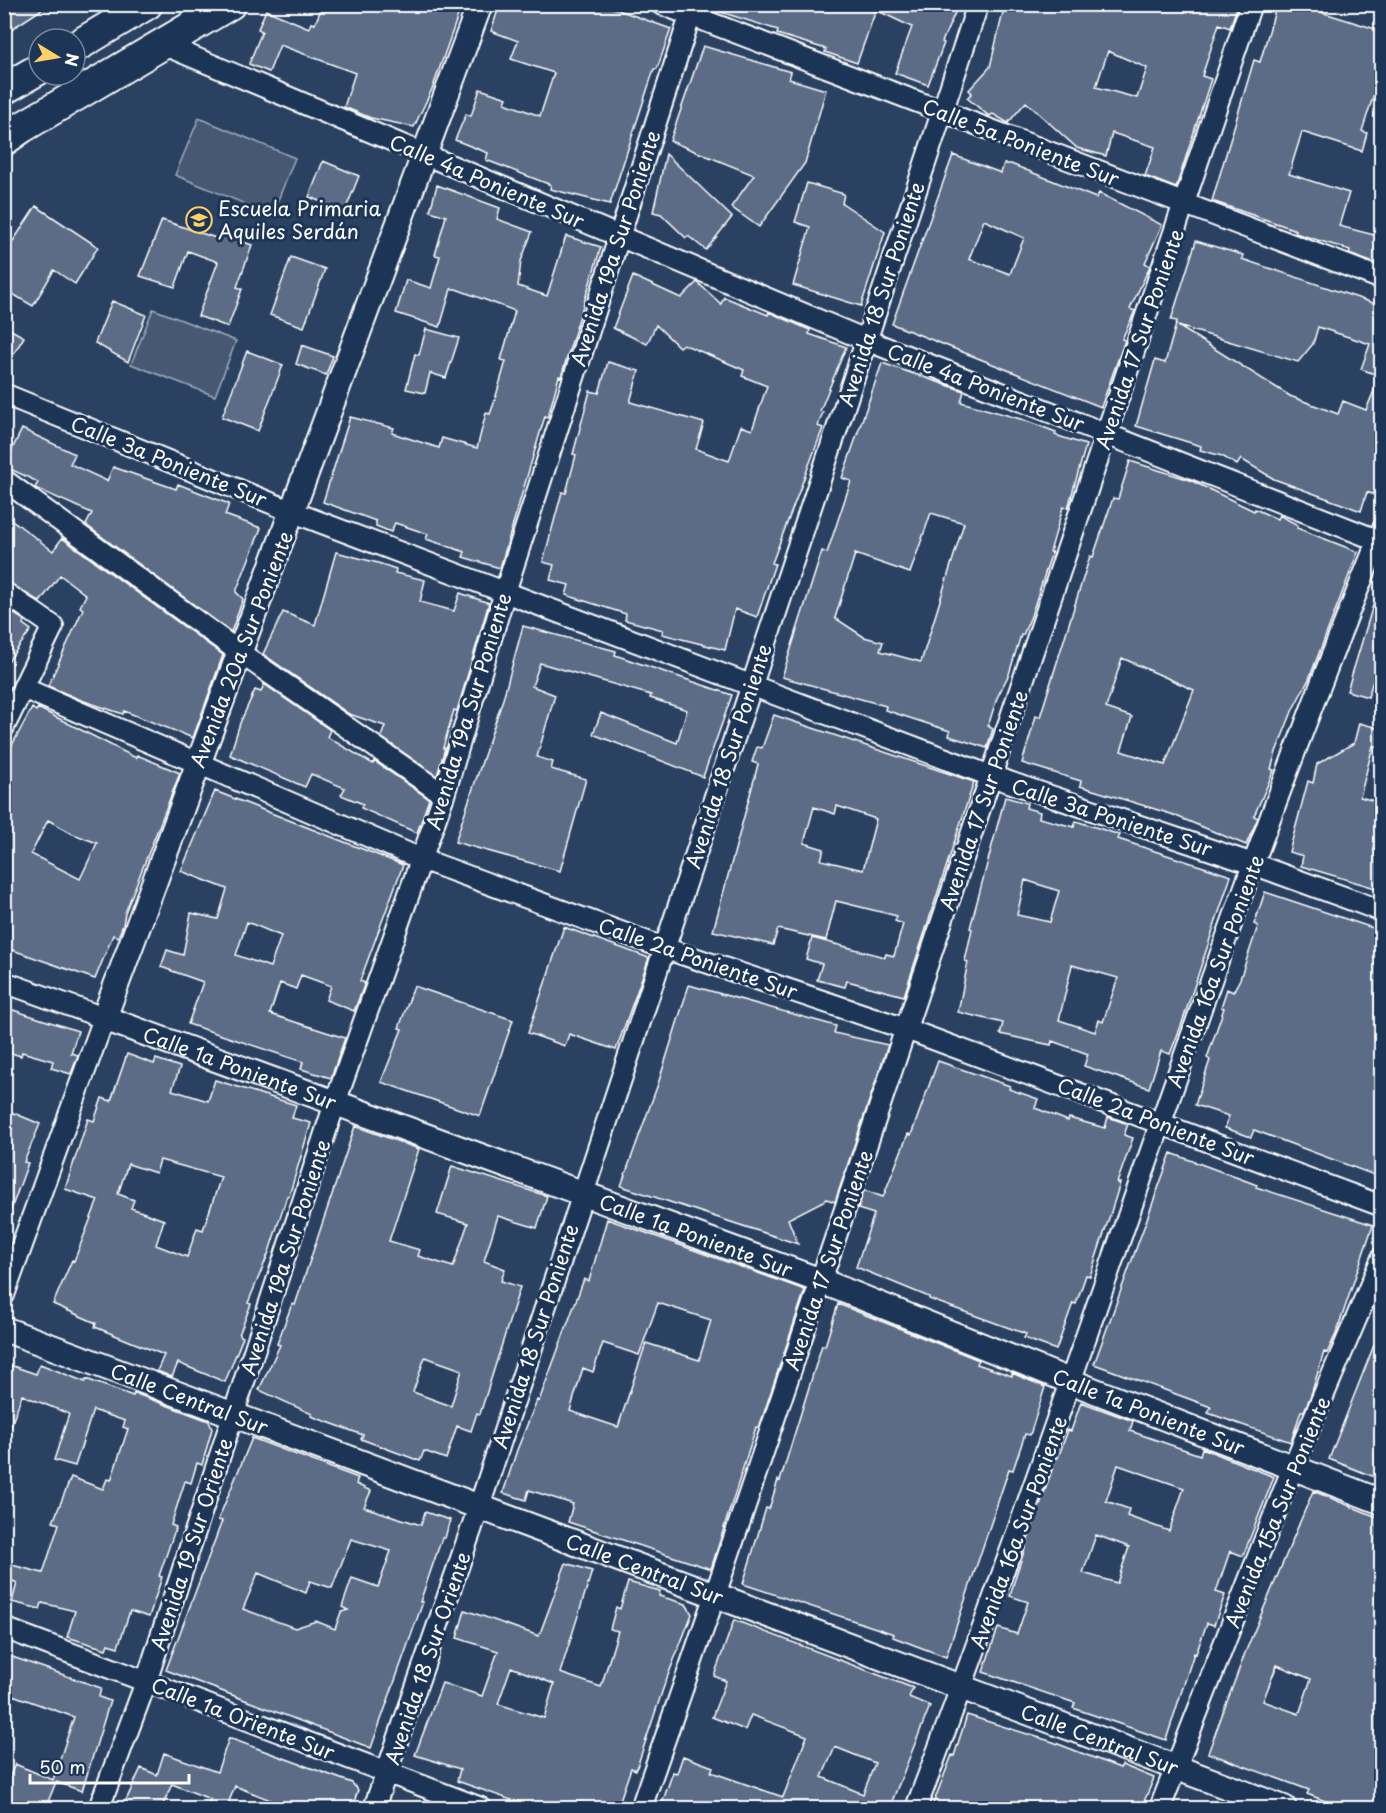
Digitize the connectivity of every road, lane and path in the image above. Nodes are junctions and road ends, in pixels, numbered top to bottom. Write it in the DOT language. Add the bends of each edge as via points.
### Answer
graph roads {
  1 [pos="147,4"];
  2 [pos="230,4"];
  3 [pos="480,4"];
  4 [pos="661,4"];
  5 [pos="978,4"];
  6 [pos="1251,4"];
  7 [pos="692,10"];
  8 [pos="87,40"];
  9 [pos="162,44"];
  10 [pos="27,76"];
  11 [pos="4,89"];
  12 [pos="942,112"];
  13 [pos="4,141"];
  14 [pos="425,154"];
  15 [pos="1184,204"];
  16 [pos="618,238"];
  17 [pos="1382,279"];
  18 [pos="866,340"];
  19 [pos="4,394"];
  20 [pos="1106,434"];
  21 [pos="4,480"];
  22 [pos="293,512"];
  23 [pos="1380,537"];
  24 [pos="4,592"];
  25 [pos="505,592"];
  26 [pos="240,652"];
  27 [pos="752,686"];
  28 [pos="23,688"];
  29 [pos="4,727"];
  30 [pos="197,765"];
  31 [pos="991,776"];
  32 [pos="444,795"];
  33 [pos="421,859"];
  34 [pos="1254,864"];
  35 [pos="1382,911"];
  36 [pos="664,948"];
  37 [pos="4,982"];
  38 [pos="104,1018"];
  39 [pos="906,1029"];
  40 [pos="335,1103"];
  41 [pos="1161,1122"];
  42 [pos="582,1195"];
  43 [pos="1382,1206"];
  44 [pos="1382,1258"];
  45 [pos="821,1281"];
  46 [pos="4,1295"];
  47 [pos="4,1329"];
  48 [pos="1072,1382"];
  49 [pos="233,1414"];
  50 [pos="1293,1467"];
  51 [pos="1382,1502"];
  52 [pos="479,1507"];
  53 [pos="716,1595"];
  54 [pos="4,1628"];
  55 [pos="146,1682"];
  56 [pos="962,1688"];
  57 [pos="1177,1768"];
  58 [pos="388,1773"];
  59 [pos="99,1809"];
  60 [pos="375,1809"];
  61 [pos="481,1809"];
  62 [pos="641,1809"];
  63 [pos="916,1809"];
  64 [pos="1160,1809"];
  65 [pos="1284,1809"];
  1 -- 8 [label="main road"];
  2 -- 9 [label="main road"];
  3 -- 14 [label="street, Avenida 20a Sur Poniente"];
  4 -- 7 [label="street, Calle 5a Poniente Sur"];
  5 -- 12 [label="street, Avenida 18 Sur Poniente"];
  6 -- 15 [label="street, Avenida 17 Sur Poniente"];
  7 -- 12 [label="street, Calle 5a Poniente Sur"];
  7 -- 16 [label="street, Avenida 19a Sur Poniente"];
  9 -- 13 [label="main road"];
  9 -- 14 [label="street, Calle 4a Poniente Sur"];
  10 -- 11 [label="main road"];
  12 -- 15 [label="street, Calle 5a Poniente Sur"];
  12 -- 18 [label="street, Avenida 18 Sur Poniente"];
  14 -- 16 [label="street, Calle 4a Poniente Sur"];
  14 -- 22 [label="street, Avenida 20a Sur Poniente"];
  15 -- 17 [label="street, Calle 5a Poniente Sur"];
  15 -- 20 [label="street, Avenida 17 Sur Poniente"];
  16 -- 18 [label="street, Calle 4a Poniente Sur"];
  16 -- 25 [label="street, Avenida 19a Sur Poniente"];
  18 -- 20 [label="street, Calle 4a Poniente Sur"];
  18 -- 27 [label="street, Avenida 18 Sur Poniente"];
  19 -- 22 [label="street, Calle 3a Poniente Sur"];
  20 -- 23 [label="street, Calle 4a Poniente Sur"];
  20 -- 31 [label="street, Avenida 17 Sur Poniente"];
  21 -- 26 [label="street"];
  22 -- 25 [label="street, Calle 3a Poniente Sur"];
  22 -- 26 [label="street, Avenida 20a Sur Poniente"];
  23 -- 34 [label="street, Avenida 16a Sur Poniente"];
  24 -- 28 [label="street" via="53,626"];
  25 -- 27 [label="street, Calle 3a Poniente Sur"];
  25 -- 32 [label="street, Avenida 19a Sur Poniente"];
  26 -- 30 [label="street, Avenida 20a Sur Poniente"];
  26 -- 32 [label="street"];
  27 -- 31 [label="street, Calle 3a Poniente Sur"];
  27 -- 36 [label="street, Avenida 18 Sur Poniente"];
  28 -- 29 [label="street"];
  28 -- 30 [label="street, Calle 2a Poniente Sur"];
  30 -- 33 [label="street, Calle 2a Poniente Sur"];
  30 -- 38 [label="street, Avenida 20a Sur Poniente"];
  31 -- 34 [label="street, Calle 3a Poniente Sur"];
  31 -- 39 [label="street, Avenida 17 Sur Poniente"];
  32 -- 33 [label="street, Avenida 19a Sur Poniente"];
  33 -- 36 [label="street, Calle 2a Poniente Sur"];
  33 -- 40 [label="street, Avenida 19a Sur Poniente"];
  34 -- 35 [label="street, Calle 3a Poniente Sur"];
  34 -- 41 [label="street, Avenida 16a Sur Poniente"];
  36 -- 39 [label="street, Calle 2a Poniente Sur"];
  36 -- 42 [label="street, Avenida 18 Sur Poniente"];
  37 -- 38 [label="street, Calle 1a Poniente Sur"];
  38 -- 40 [label="street, Calle 1a Poniente Sur"];
  38 -- 46 [label="street, Avenida 20a Sur Poniente"];
  39 -- 41 [label="street, Calle 2a Poniente Sur"];
  39 -- 45 [label="street, Avenida 17 Sur Poniente"];
  40 -- 42 [label="street, Calle 1a Poniente Sur"];
  40 -- 49 [label="street, Avenida 19a Sur Poniente"];
  41 -- 43 [label="street, Calle 2a Poniente Sur"];
  41 -- 48 [label="street, Avenida 16a Sur Poniente"];
  42 -- 45 [label="street, Calle 1a Poniente Sur"];
  42 -- 52 [label="street, Avenida 18 Sur Poniente"];
  44 -- 50 [label="street, Avenida 15a Sur Poniente"];
  45 -- 48 [label="street, Calle 1a Poniente Sur"];
  45 -- 53 [label="street, Avenida 17 Sur Poniente"];
  47 -- 49 [label="street, Calle Central Sur"];
  48 -- 50 [label="street, Calle 1a Poniente Sur"];
  48 -- 56 [label="street, Avenida 16a Sur Poniente"];
  49 -- 52 [label="street, Calle Central Sur"];
  49 -- 55 [label="street, Avenida 19 Sur Oriente"];
  50 -- 51 [label="street, Calle 1a Poniente Sur"];
  50 -- 57 [label="street, Avenida 15a Sur Poniente"];
  52 -- 53 [label="street, Calle Central Sur"];
  52 -- 58 [label="street, Avenida 18 Sur Oriente"];
  53 -- 56 [label="street, Calle Central Sur"];
  53 -- 62 [label="street, Avenida 17 Sur Poniente"];
  54 -- 55 [label="street, Calle 1a Oriente Sur"];
  55 -- 58 [label="street, Calle 1a Oriente Sur"];
  55 -- 59 [label="street, Avenida 19 Sur Oriente"];
  56 -- 57 [label="street, Calle Central Sur"];
  56 -- 63 [label="street, Avenida 16a Sur Poniente"];
  57 -- 64 [label="street, Avenida 15a Sur Poniente"];
  57 -- 65 [label="street, Calle Central Sur"];
  58 -- 60 [label="street, Avenida 18 Sur Oriente"];
  58 -- 61 [label="street, Calle 1a Oriente Sur"];
}
